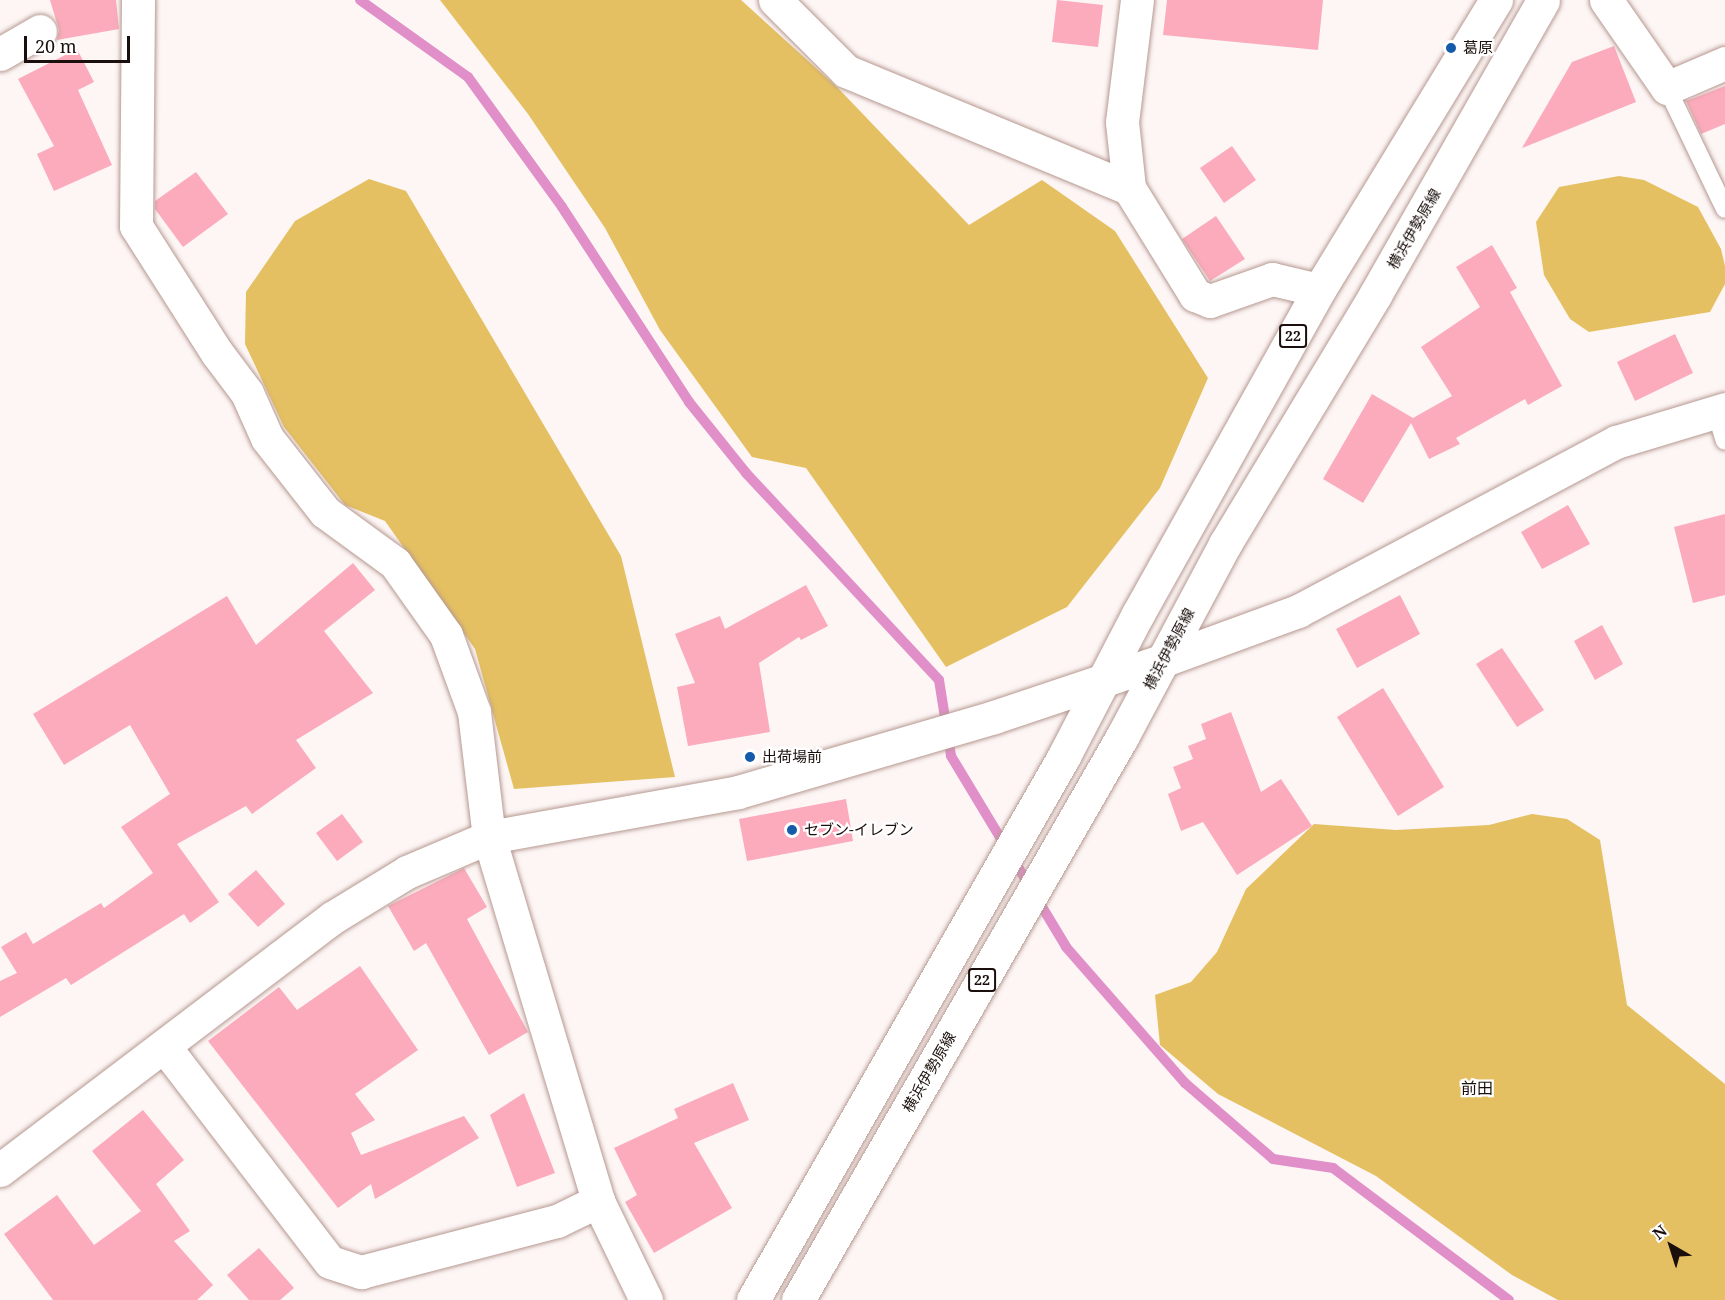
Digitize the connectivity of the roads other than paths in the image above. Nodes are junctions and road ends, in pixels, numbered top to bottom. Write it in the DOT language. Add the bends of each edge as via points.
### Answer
graph roads {
  1 [pos="138,0"];
  2 [pos="775,0"];
  3 [pos="1137,0"];
  4 [pos="1496,0"];
  5 [pos="1543,0"];
  6 [pos="1606,0"];
  7 [pos="40,31"];
  8 [pos="0,54"];
  9 [pos="1725,63"];
  10 [pos="1667,88"];
  11 [pos="1129,188"];
  12 [pos="1725,209"];
  13 [pos="1319,290"];
  14 [pos="1722,421"];
  15 [pos="1164,660"];
  16 [pos="1104,681"];
  17 [pos="489,837"];
  18 [pos="164,1046"];
  19 [pos="0,1170"];
  20 [pos="598,1201"];
  21 [pos="646,1300"];
  22 [pos="753,1300"];
  23 [pos="798,1300"];
  1 -- 17 [label="street" via="136,226 247,393 267,438 325,512 394,563 446,634 474,712"];
  2 -- 11 [label="street" via="846,71 1086,174"];
  3 -- 11 [label="street" via="1122,122"];
  4 -- 13 [label="street, 22"];
  5 -- 15 [label="street, 横浜伊勢原線 / 22" via="1376,296 1226,544"];
  6 -- 10 [label="street"];
  7 -- 8 [label="street"];
  9 -- 10 [label="street"];
  10 -- 12 [label="lane"];
  11 -- 13 [label="street" via="1195,296 1210,301 1272,279"];
  13 -- 16 [label="street, 22"];
  14 -- 15 [label="street" via="1616,442 1298,611"];
  15 -- 16 [label="street"];
  15 -- 23 [label="street, 横浜伊勢原線 / 22"];
  16 -- 17 [label="street" via="738,792"];
  16 -- 22 [label="street, 22"];
  17 -- 18 [label="street" via="407,872 333,918"];
  17 -- 20 [label="street"];
  18 -- 19 [label="street"];
  18 -- 20 [label="street" via="330,1262 361,1272 557,1221"];
  20 -- 21 [label="street"];
}
